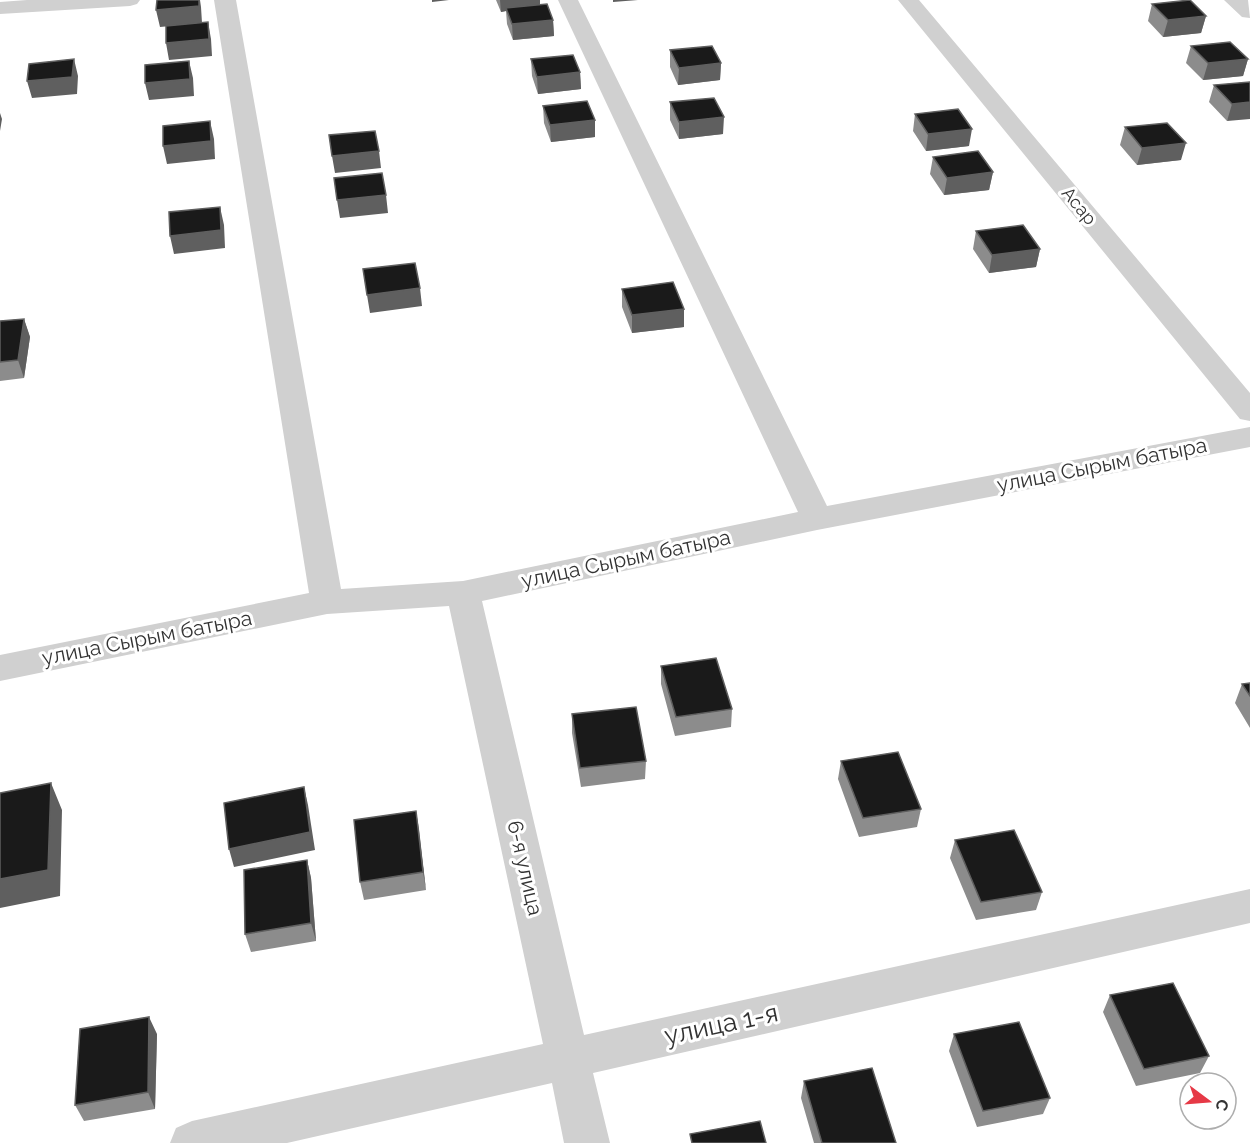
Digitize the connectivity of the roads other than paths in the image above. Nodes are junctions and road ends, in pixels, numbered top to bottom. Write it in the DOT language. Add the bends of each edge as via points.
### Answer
graph roads {
  1 [pos="130,0"];
  2 [pos="225,0"];
  3 [pos="568,0"];
  4 [pos="908,0"];
  5 [pos="1235,0"];
  6 [pos="0,8"];
  7 [pos="1250,12"];
  8 [pos="1250,412"];
  9 [pos="1250,437"];
  10 [pos="817,519"];
  11 [pos="463,593"];
  12 [pos="327,602"];
  13 [pos="0,668"];
  14 [pos="1250,906"];
  15 [pos="567,1058"];
  16 [pos="192,1143"];
  17 [pos="587,1143"];
  1 -- 6 [label="street"];
  2 -- 12 [label="street"];
  3 -- 10 [label="street"];
  4 -- 8 [label="street, Асар"];
  5 -- 7 [label="street"];
  9 -- 10 [label="street, улица Сырым батыра"];
  10 -- 11 [label="street, улица Сырым батыра"];
  11 -- 12 [label="street, улица Сырым батыра"];
  11 -- 15 [label="street, 6-я улица"];
  12 -- 13 [label="street, улица Сырым батыра"];
  14 -- 15 [label="street, улица 1-я"];
  15 -- 16 [label="street, улица 1-я"];
  15 -- 17 [label="street, 6-я улица"];
}
